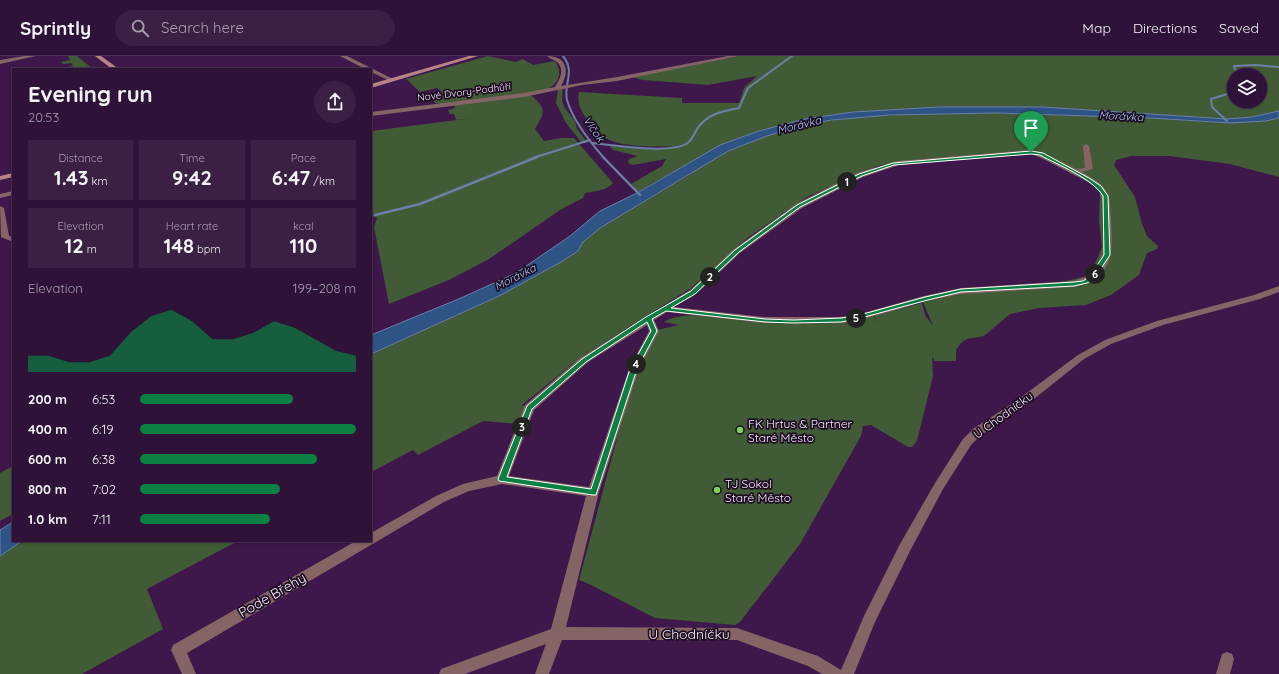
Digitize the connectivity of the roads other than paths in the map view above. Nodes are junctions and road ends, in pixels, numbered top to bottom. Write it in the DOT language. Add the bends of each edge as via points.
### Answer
graph roads {
  1 [pos="33,56"];
  2 [pos="98,56"];
  3 [pos="343,56"];
  4 [pos="476,56"];
  5 [pos="550,56"];
  6 [pos="736,56"];
  7 [pos="91,57"];
  8 [pos="0,62"];
  9 [pos="106,68"];
  10 [pos="115,68"];
  11 [pos="366,68"];
  12 [pos="372,71"];
  13 [pos="392,80"];
  14 [pos="372,86"];
  15 [pos="558,88"];
  16 [pos="372,114"];
  17 [pos="1086,146"];
  18 [pos="1074,172"];
  19 [pos="12,175"];
  20 [pos="0,178"];
  21 [pos="12,193"];
  22 [pos="0,196"];
  23 [pos="0,208"];
  24 [pos="12,240"];
  25 [pos="1279,288"];
  26 [pos="665,309"];
  27 [pos="648,319"];
  28 [pos="502,479"];
  29 [pos="593,492"];
  30 [pos="372,538"];
  31 [pos="365,542"];
  32 [pos="557,633"];
  33 [pos="1228,658"];
  34 [pos="189,674"];
  35 [pos="446,674"];
  36 [pos="542,674"];
  37 [pos="836,674"];
  38 [pos="847,674"];
  39 [pos="1223,674"];
  1 -- 8 [label="street"];
  2 -- 10 [label="main road"];
  3 -- 11 [label="street"];
  4 -- 13 [label="main road"];
  5 -- 15 [label="street" via="560,62 564,69"];
  6 -- 15 [label="street, Nové Dvory-Podhůří"];
  7 -- 9 [label="main road"];
  12 -- 13 [label="street"];
  13 -- 14 [label="main road"];
  15 -- 16 [label="street, Nové Dvory-Podhůří" via="524,95"];
  17 -- 18 [label="street" via="1089,169"];
  18 -- 26 [label="street" via="1041,154 1031,152 893,164 860,175 799,206 737,251 693,292"];
  18 -- 26 [label="street" via="1100,187 1106,200 1107,255 1092,278 1085,282 961,291 841,320 794,322"];
  19 -- 20 [label="main road"];
  21 -- 22 [label="street"];
  23 -- 24 [label="street" via="5,237"];
  25 -- 38 [label="street, U Chodníčku" via="1257,297 1160,323 1108,342 1081,357 1020,404 978,432 967,442 904,548 869,620"];
  26 -- 27 [label="street"];
  27 -- 28 [label="street" via="584,360 529,408"];
  27 -- 29 [label="street" via="654,331 634,369"];
  28 -- 29 [label="street"];
  28 -- 30 [label="street" via="467,487 447,496"];
  29 -- 32 [label="street"];
  31 -- 34 [label="street, Pode Břehy" via="178,650"];
  32 -- 35 [label="street"];
  32 -- 36 [label="street"];
  32 -- 37 [label="street, U Chodníčku" via="737,634 813,661"];
  33 -- 39 [label="street"];
}
